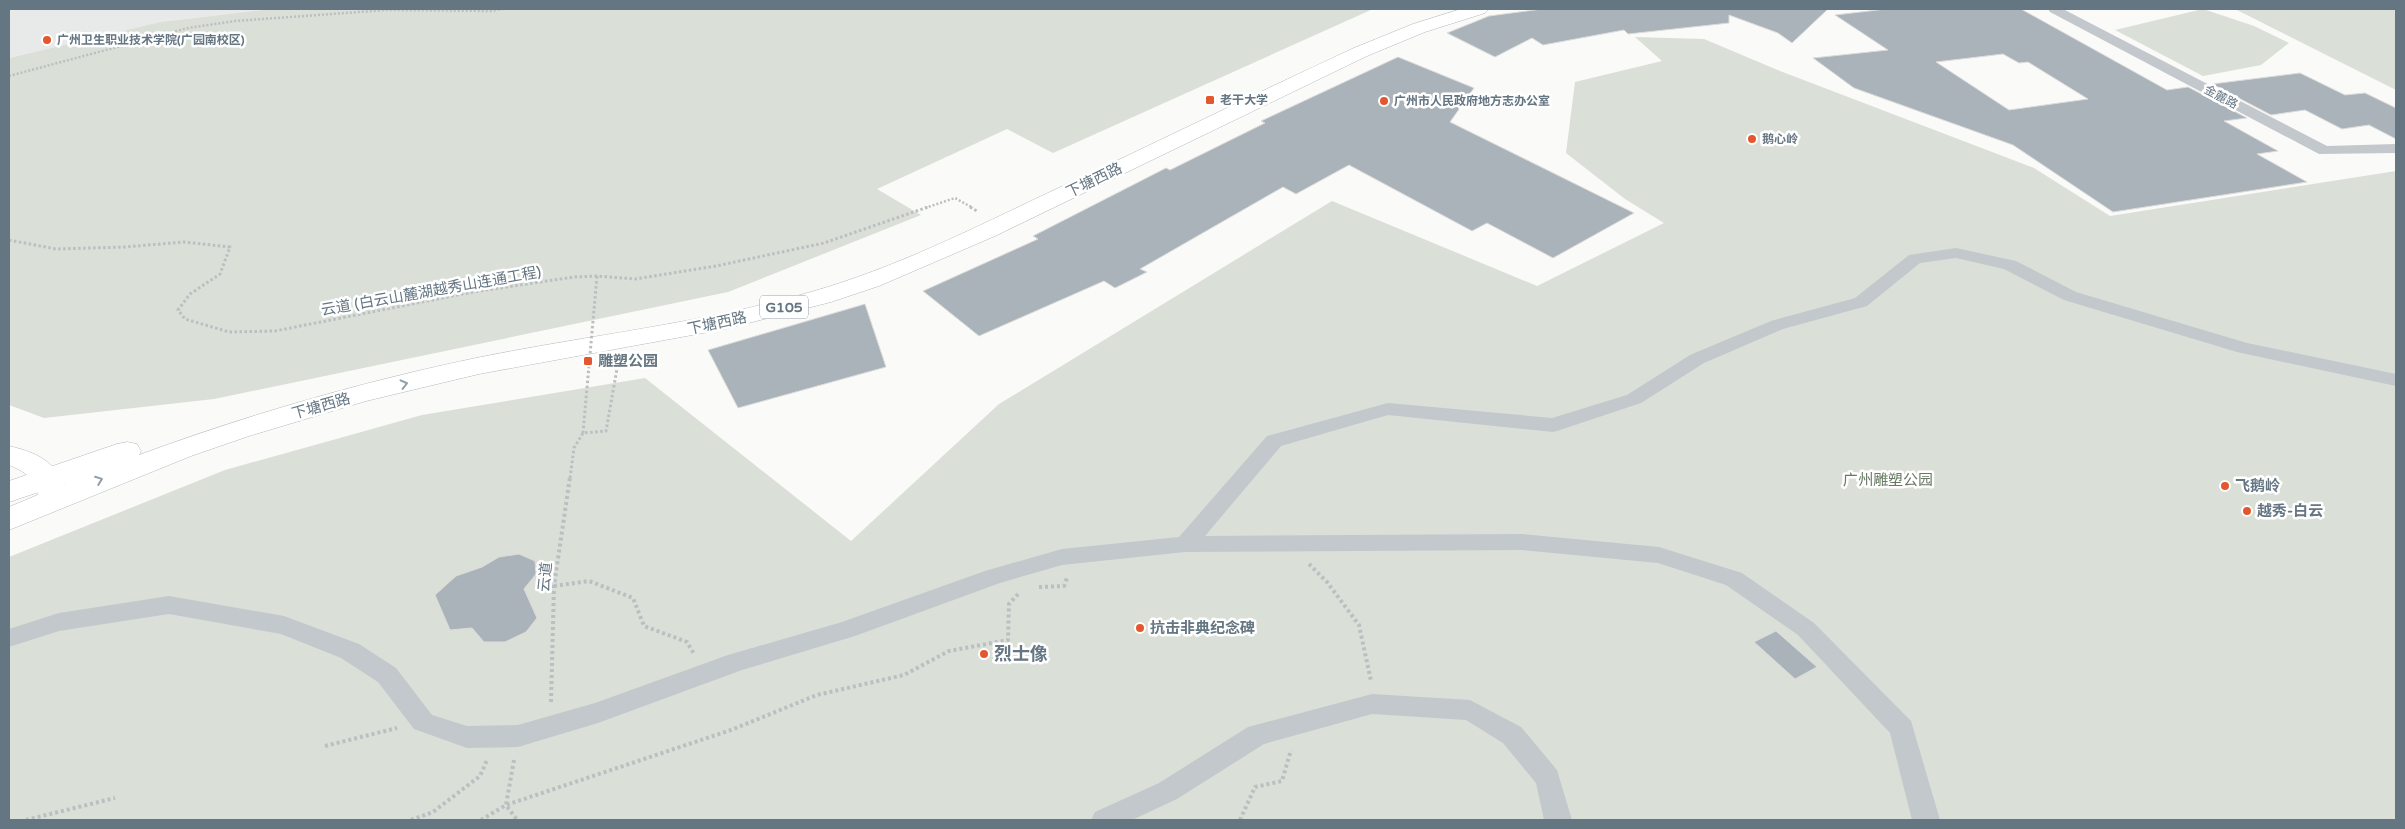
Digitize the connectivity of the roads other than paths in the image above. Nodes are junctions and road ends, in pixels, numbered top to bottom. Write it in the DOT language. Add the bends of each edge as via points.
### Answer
graph roads {
  1 [pos="1444,9"];
  2 [pos="1478,9"];
  3 [pos="2054,9"];
  4 [pos="2396,149"];
  5 [pos="2396,380"];
  6 [pos="9,455"];
  7 [pos="51,488"];
  8 [pos="9,492"];
  9 [pos="9,518"];
  10 [pos="1185,544"];
  11 [pos="9,638"];
  12 [pos="1105,820"];
  13 [pos="1558,820"];
  14 [pos="1926,820"];
  1 -- 7 [label="main road, 下塘西路 / G105" via="1402,22 1322,56 986,217 877,263 759,300 482,350 402,368 248,411"];
  7 -- 2 [label="main road, 下塘西路 / G105, one-way" via="332,403 473,368 728,322 833,293 980,235 1378,44"];
  3 -- 4 [label="street, 金麓路" via="2324,152"];
  5 -- 10 [label="street" via="2244,348 2070,296 2010,264 1956,253 1915,259 1861,302 1777,325 1697,359 1634,399 1553,425 1388,409 1274,442"];
  6 -- 7 [label="main road" via="37,467"];
  7 -- 8 [label="main road, 下塘西路 / G105"];
  7 -- 9 [label="main road, 下塘西路 / G105"];
  10 -- 11 [label="street" via="1062,557 992,577 847,630 737,662 556,725 507,736 467,738 423,722 387,675 350,651 284,625 169,605 59,622"];
  10 -- 14 [label="street" via="1522,542 1659,555 1734,579 1806,629 1902,728"];
  12 -- 13 [label="street" via="1168,791 1257,735 1372,704 1470,710 1512,735 1548,778"];
}
